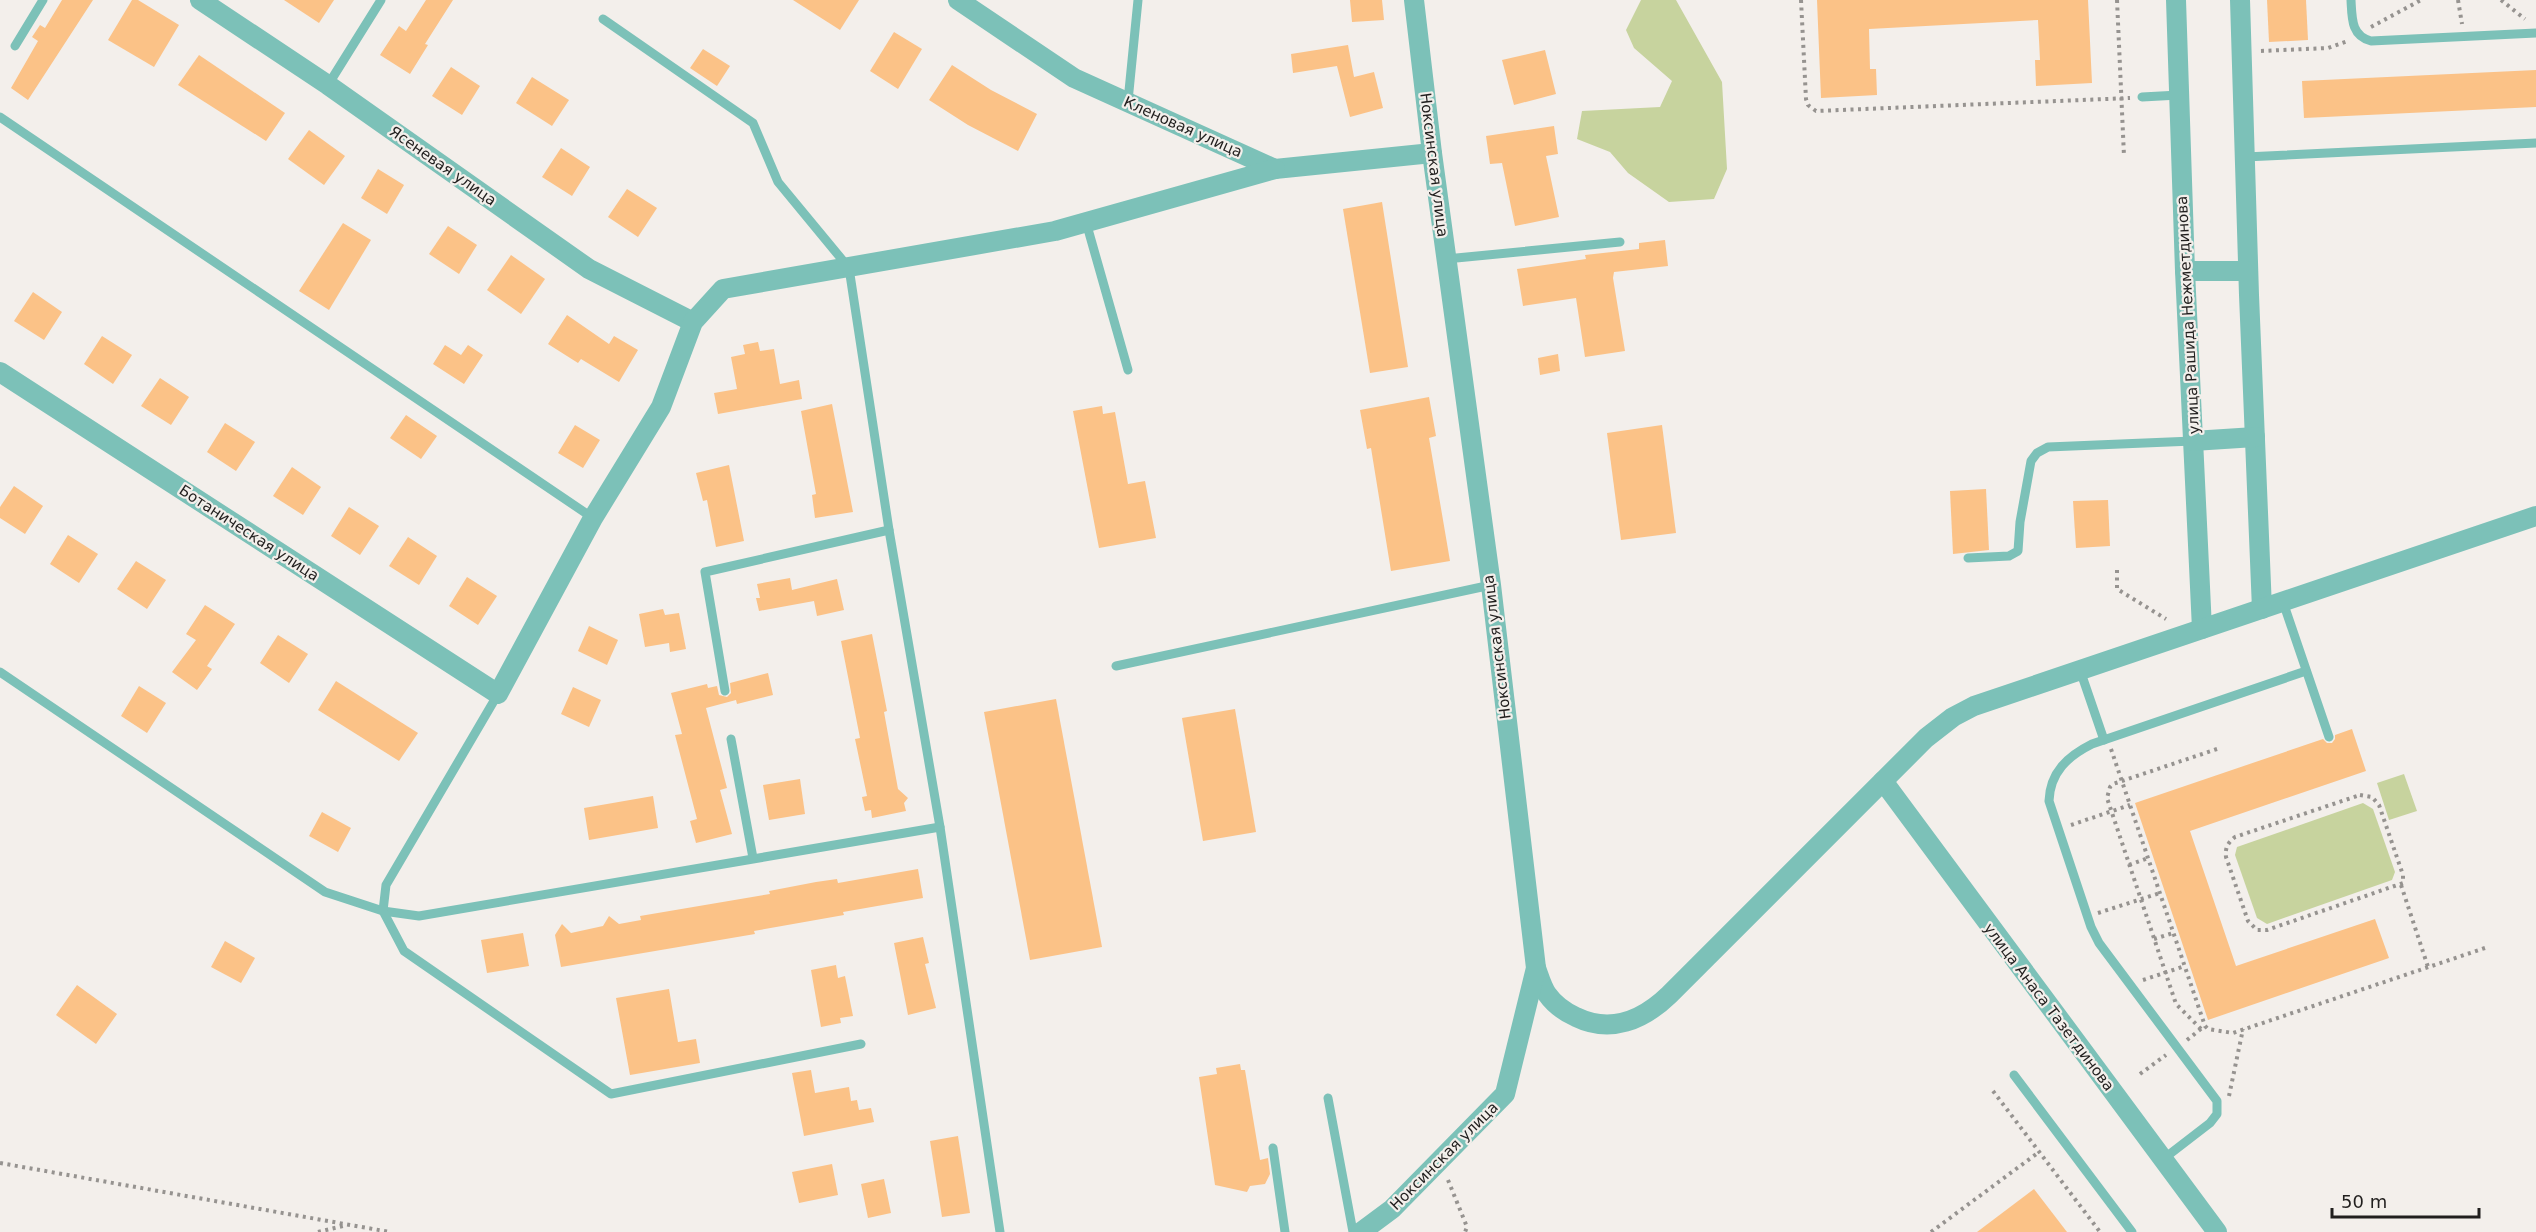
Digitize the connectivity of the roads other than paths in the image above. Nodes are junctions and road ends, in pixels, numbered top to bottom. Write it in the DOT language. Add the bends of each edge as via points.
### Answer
graph roads {
  1 [pos="44,0"];
  2 [pos="200,0"];
  3 [pos="381,0"];
  4 [pos="958,0"];
  5 [pos="1138,0"];
  6 [pos="1414,0"];
  7 [pos="2176,0"];
  8 [pos="2240,0"];
  9 [pos="2351,0"];
  10 [pos="603,19"];
  11 [pos="2536,33"];
  12 [pos="15,46"];
  13 [pos="328,85"];
  14 [pos="2179,96"];
  15 [pos="2142,97"];
  16 [pos="1128,101"];
  17 [pos="0,117"];
  18 [pos="2536,143"];
  19 [pos="1432,153"];
  20 [pos="2245,157"];
  21 [pos="1275,169"];
  22 [pos="1086,222"];
  23 [pos="1620,242"];
  24 [pos="1446,259"];
  25 [pos="849,268"];
  26 [pos="2185,271"];
  27 [pos="2248,271"];
  28 [pos="693,322"];
  29 [pos="1128,370"];
  30 [pos="0,372"];
  31 [pos="2255,437"];
  32 [pos="2193,441"];
  33 [pos="2536,516"];
  34 [pos="593,518"];
  35 [pos="889,530"];
  36 [pos="1968,558"];
  37 [pos="1491,585"];
  38 [pos="2283,602"];
  39 [pos="2262,609"];
  40 [pos="2202,629"];
  41 [pos="1116,666"];
  42 [pos="2080,670"];
  43 [pos="2306,671"];
  44 [pos="0,672"];
  45 [pos="724,691"];
  46 [pos="498,694"];
  47 [pos="2329,737"];
  48 [pos="731,739"];
  49 [pos="2106,739"];
  50 [pos="1882,782"];
  51 [pos="940,827"];
  52 [pos="753,858"];
  53 [pos="383,911"];
  54 [pos="1536,968"];
  55 [pos="861,1044"];
  56 [pos="2014,1076"];
  57 [pos="1328,1098"];
  58 [pos="1273,1149"];
  59 [pos="2162,1160"];
  60 [pos="1000,1232"];
  61 [pos="1285,1232"];
  62 [pos="1353,1232"];
  63 [pos="1361,1232"];
  64 [pos="2132,1232"];
  65 [pos="2217,1232"];
  1 -- 12 [label="lane"];
  2 -- 13 [label="street, Ясеневая улица"];
  3 -- 13 [label="lane"];
  4 -- 16 [label="street, Кленовая улица" via="1074,78"];
  5 -- 16 [label="lane"];
  6 -- 19 [label="street, Ноксинская улица"];
  7 -- 14 [label="street, улица Рашида Нежметдинова"];
  8 -- 20 [label="street"];
  9 -- 11 [label="lane" via="2352,22 2358,34 2371,41"];
  10 -- 25 [label="lane" via="753,123 778,182"];
  13 -- 28 [label="street, Ясеневая улица" via="589,268"];
  14 -- 15 [label="lane"];
  14 -- 26 [label="street, улица Рашида Нежметдинова"];
  16 -- 21 [label="street, Кленовая улица"];
  17 -- 34 [label="lane"];
  18 -- 20 [label="lane"];
  19 -- 21 [label="street"];
  19 -- 24 [label="street, Ноксинская улица"];
  20 -- 27 [label="street"];
  21 -- 22 [label="street"];
  22 -- 25 [label="street"];
  22 -- 29 [label="lane"];
  23 -- 24 [label="lane"];
  24 -- 37 [label="street, Ноксинская улица"];
  25 -- 28 [label="street" via="723,289"];
  25 -- 35 [label="lane"];
  26 -- 27 [label="street"];
  26 -- 32 [label="street, улица Рашида Нежметдинова"];
  27 -- 31 [label="street"];
  28 -- 34 [label="street" via="661,406"];
  30 -- 46 [label="street, Ботаническая улица"];
  31 -- 32 [label="street"];
  31 -- 39 [label="street"];
  32 -- 36 [label="lane" via="2042,450 2031,461 2018,551 2009,556"];
  32 -- 40 [label="street, улица Рашида Нежметдинова"];
  33 -- 38 [label="street"];
  34 -- 46 [label="street"];
  35 -- 45 [label="lane" via="705,572"];
  35 -- 51 [label="lane"];
  37 -- 41 [label="lane"];
  37 -- 54 [label="street, Ноксинская улица"];
  38 -- 39 [label="street"];
  38 -- 43 [label="lane"];
  39 -- 40 [label="street"];
  40 -- 42 [label="street"];
  42 -- 49 [label="lane"];
  42 -- 50 [label="street" via="1974,706 1953,717"];
  43 -- 47 [label="lane"];
  43 -- 49 [label="lane"];
  44 -- 53 [label="lane" via="325,892"];
  46 -- 53 [label="lane" via="400,858 386,885"];
  48 -- 52 [label="lane"];
  49 -- 59 [label="lane" via="2072,755 2053,778 2049,801 2099,943 2217,1101 2217,1114 2210,1123"];
  50 -- 54 [label="street" via="1669,995 1643,1016 1624,1023 1587,1023 1564,1012 1547,994"];
  50 -- 59 [label="street, улица Анаса Тазетдинова"];
  51 -- 52 [label="lane"];
  51 -- 60 [label="lane"];
  52 -- 53 [label="lane" via="419,916"];
  53 -- 55 [label="lane" via="404,951 611,1094"];
  54 -- 63 [label="street, Ноксинская улица" via="1505,1094 1392,1209"];
  56 -- 64 [label="lane"];
  57 -- 62 [label="lane"];
  58 -- 61 [label="lane"];
  59 -- 65 [label="street, улица Анаса Тазетдинова"];
}
